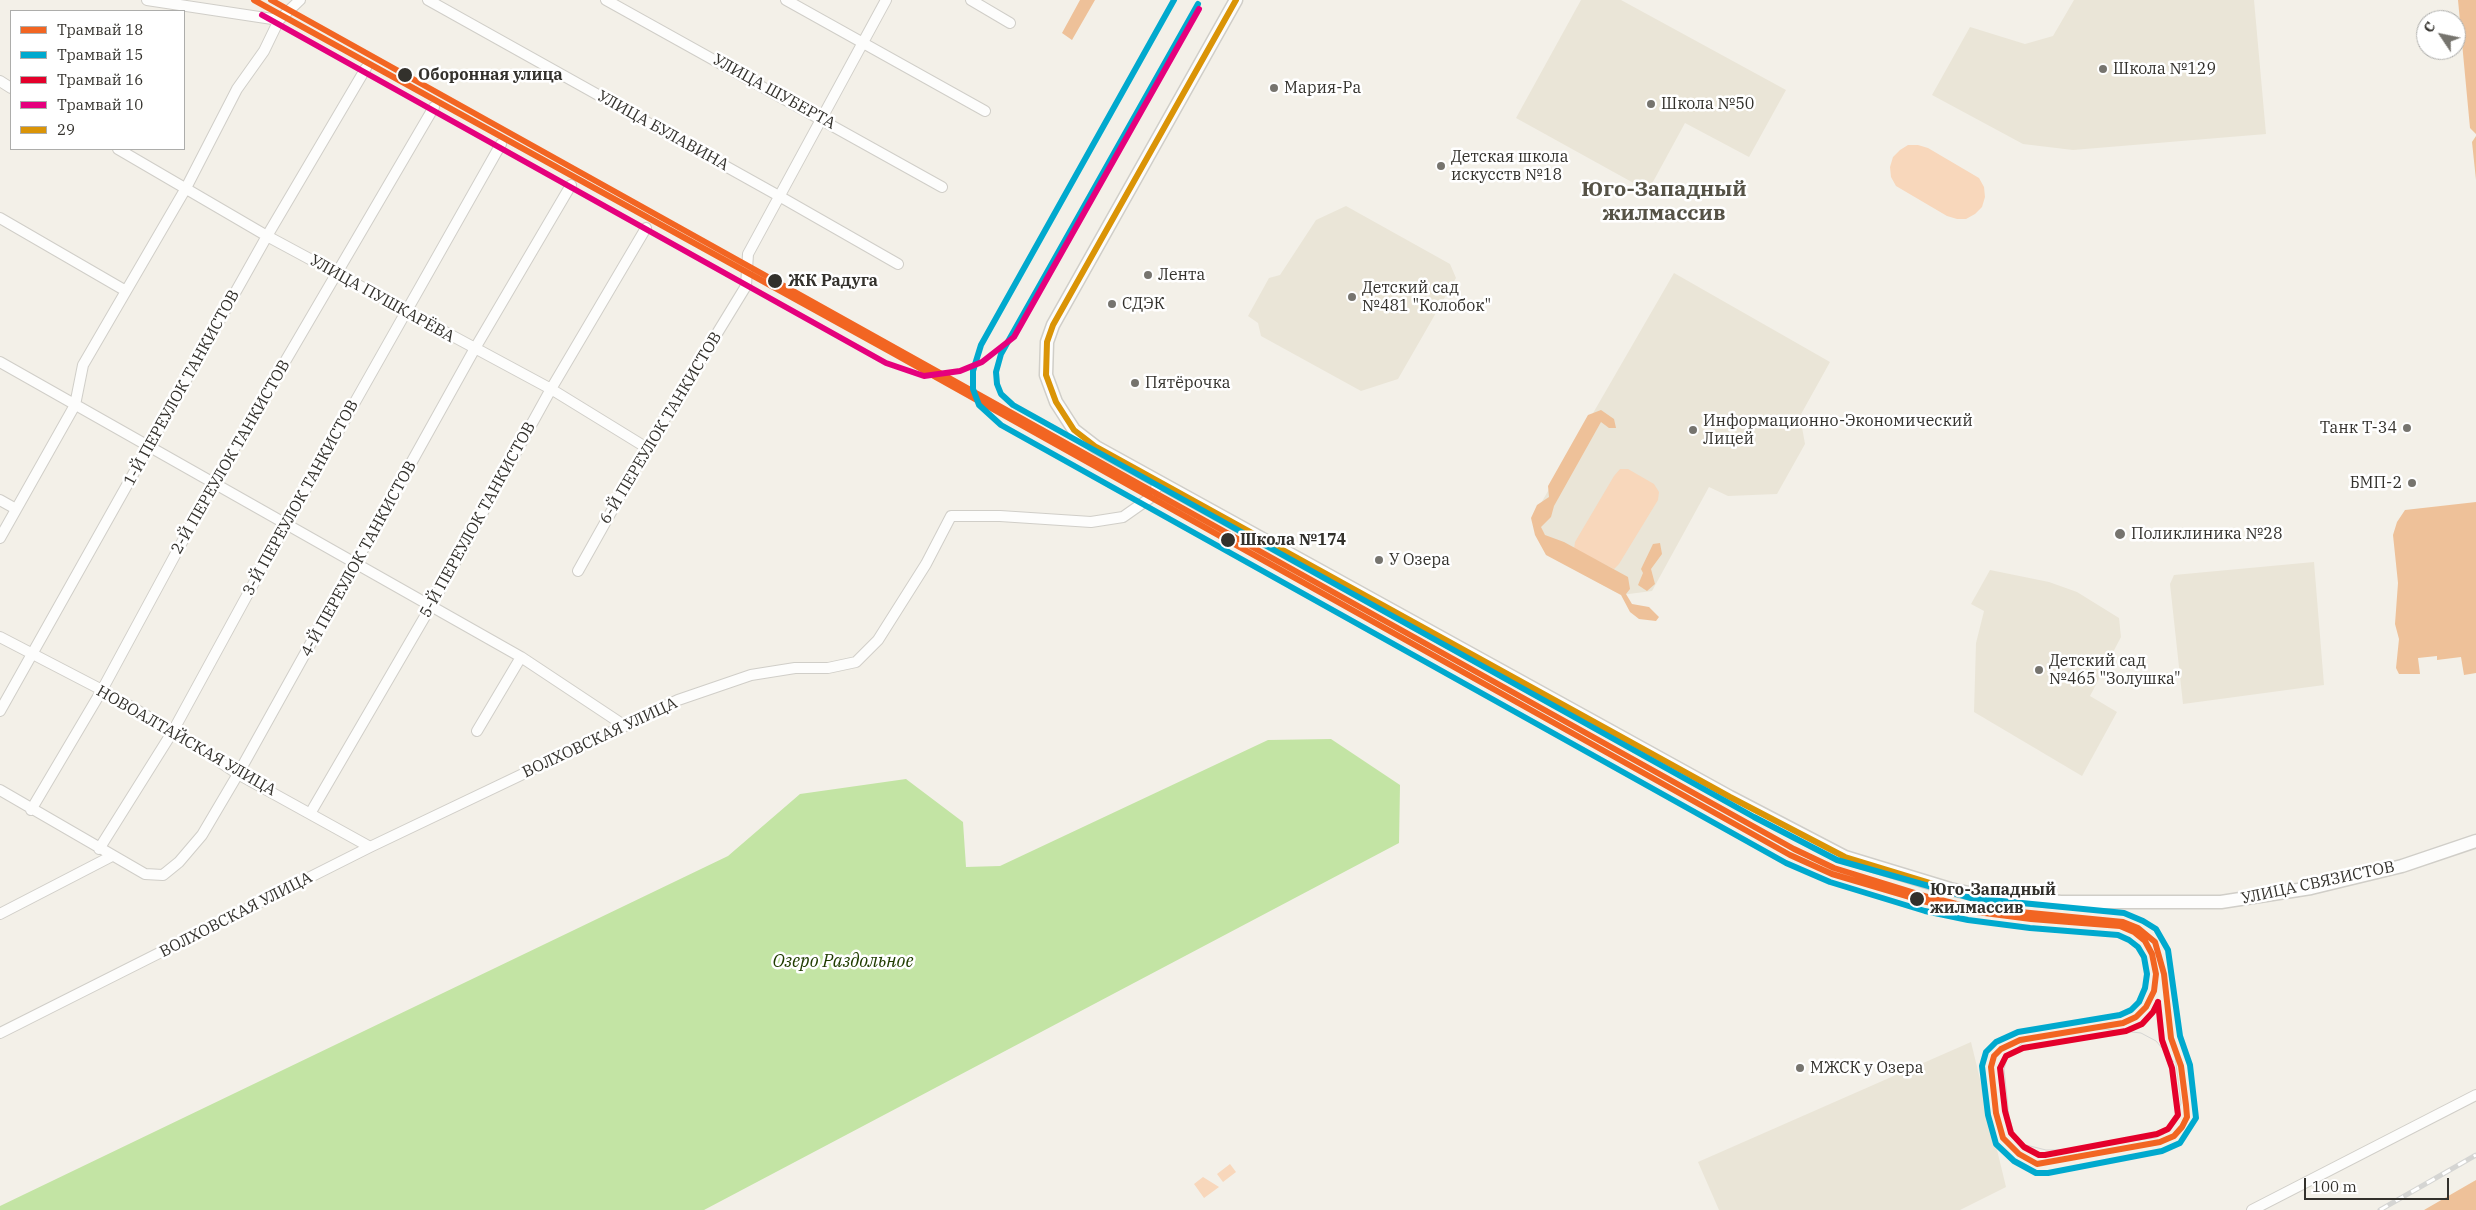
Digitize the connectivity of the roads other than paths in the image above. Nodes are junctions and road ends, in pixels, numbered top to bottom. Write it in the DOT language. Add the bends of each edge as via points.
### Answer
graph roads {
  1 [pos="147,0"];
  2 [pos="300,0"];
  3 [pos="428,0"];
  4 [pos="606,0"];
  5 [pos="786,0"];
  6 [pos="886,0"];
  7 [pos="971,0"];
  8 [pos="1236,0"];
  9 [pos="279,20"];
  10 [pos="1010,23"];
  11 [pos="863,43"];
  12 [pos="366,68"];
  13 [pos="434,107"];
  14 [pos="985,111"];
  15 [pos="821,118"];
  16 [pos="501,144"];
  17 [pos="120,150"];
  18 [pos="571,185"];
  19 [pos="942,187"];
  20 [pos="186,188"];
  21 [pos="779,196"];
  22 [pos="0,218"];
  23 [pos="646,228"];
  24 [pos="267,236"];
  25 [pos="898,264"];
  26 [pos="338,274"];
  27 [pos="126,291"];
  28 [pos="405,311"];
  29 [pos="474,350"];
  30 [pos="0,362"];
  31 [pos="551,389"];
  32 [pos="75,405"];
  33 [pos="149,446"];
  34 [pos="646,448"];
  35 [pos="1160,482"];
  36 [pos="214,483"];
  37 [pos="0,500"];
  38 [pos="16,509"];
  39 [pos="286,524"];
  40 [pos="0,538"];
  41 [pos="356,564"];
  42 [pos="578,571"];
  43 [pos="431,606"];
  44 [pos="0,637"];
  45 [pos="32,654"];
  46 [pos="521,657"];
  47 [pos="102,690"];
  48 [pos="0,711"];
  49 [pos="626,726"];
  50 [pos="173,731"];
  51 [pos="477,731"];
  52 [pos="238,774"];
  53 [pos="0,790"];
  54 [pos="31,810"];
  55 [pos="311,812"];
  56 [pos="2476,841"];
  57 [pos="370,847"];
  58 [pos="99,850"];
  59 [pos="112,856"];
  60 [pos="0,914"];
  61 [pos="0,1033"];
  62 [pos="2476,1095"];
  63 [pos="2252,1210"];
  1 -- 9 [label="street"];
  2 -- 9 [label="street"];
  3 -- 21 [label="street, УЛИЦА БУЛАВИНА"];
  4 -- 15 [label="street, УЛИЦА ШУБЕРТА"];
  5 -- 11 [label="street"];
  6 -- 11 [label="street"];
  7 -- 10 [label="street"];
  8 -- 35 [label="main road, УЛИЦА СВЯЗИСТОВ" via="1053,325 1047,342 1046,375 1056,402 1074,430 1096,447"];
  9 -- 20 [label="street" via="264,50 237,89"];
  11 -- 14 [label="street"];
  11 -- 15 [label="street"];
  12 -- 24 [label="street, 1-Й ПЕРЕУЛОК ТАНКИСТОВ"];
  13 -- 26 [label="street, 2-Й ПЕРЕУЛОК ТАНКИСТОВ"];
  15 -- 19 [label="street, УЛИЦА ШУБЕРТА"];
  15 -- 21 [label="street"];
  16 -- 28 [label="street, 3-Й ПЕРЕУЛОК ТАНКИСТОВ"];
  17 -- 20 [label="street, УЛИЦА ПУШКАРЁВА"];
  18 -- 29 [label="street, 4-Й ПЕРЕУЛОК ТАНКИСТОВ"];
  20 -- 24 [label="street, УЛИЦА ПУШКАРЁВА"];
  20 -- 27 [label="street"];
  21 -- 25 [label="street, УЛИЦА БУЛАВИНА"];
  21 -- 34 [label="street, 6-Й ПЕРЕУЛОК ТАНКИСТОВ" via="748,254 746,286"];
  22 -- 27 [label="street"];
  23 -- 31 [label="street, 5-Й ПЕРЕУЛОК ТАНКИСТОВ"];
  24 -- 26 [label="street, УЛИЦА ПУШКАРЁВА"];
  24 -- 33 [label="street, 1-Й ПЕРЕУЛОК ТАНКИСТОВ"];
  26 -- 28 [label="street, УЛИЦА ПУШКАРЁВА"];
  26 -- 36 [label="street, 2-Й ПЕРЕУЛОК ТАНКИСТОВ"];
  27 -- 32 [label="street" via="83,365"];
  28 -- 29 [label="street, УЛИЦА ПУШКАРЁВА"];
  28 -- 39 [label="street, 3-Й ПЕРЕУЛОК ТАНКИСТОВ"];
  29 -- 31 [label="street, УЛИЦА ПУШКАРЁВА"];
  29 -- 41 [label="street, 4-Й ПЕРЕУЛОК ТАНКИСТОВ"];
  30 -- 32 [label="street"];
  31 -- 34 [label="street, УЛИЦА ПУШКАРЁВА"];
  31 -- 43 [label="street, 5-Й ПЕРЕУЛОК ТАНКИСТОВ"];
  32 -- 33 [label="street"];
  32 -- 38 [label="street"];
  33 -- 36 [label="street"];
  33 -- 45 [label="street, 1-Й ПЕРЕУЛОК ТАНКИСТОВ"];
  34 -- 42 [label="street, 6-Й ПЕРЕУЛОК ТАНКИСТОВ"];
  35 -- 49 [label="street, ВОЛХОВСКАЯ УЛИЦА" via="1150,498 1123,517 1091,522 952,516 878,640 856,662 828,668 795,668 751,675 678,700"];
  35 -- 56 [label="main road, УЛИЦА СВЯЗИСТОВ" via="1837,853 1950,889 1978,895 2061,902 2221,902 2311,888 2402,866"];
  36 -- 39 [label="street"];
  36 -- 47 [label="street, 2-Й ПЕРЕУЛОК ТАНКИСТОВ"];
  37 -- 38 [label="street"];
  38 -- 40 [label="street"];
  39 -- 41 [label="street"];
  39 -- 50 [label="street, 3-Й ПЕРЕУЛОК ТАНКИСТОВ"];
  41 -- 43 [label="street"];
  41 -- 52 [label="street, 4-Й ПЕРЕУЛОК ТАНКИСТОВ"];
  43 -- 46 [label="street"];
  43 -- 55 [label="street, 5-Й ПЕРЕУЛОК ТАНКИСТОВ"];
  44 -- 45 [label="street, НОВОАЛТАЙСКАЯ УЛИЦА"];
  45 -- 47 [label="street, НОВОАЛТАЙСКАЯ УЛИЦА"];
  45 -- 48 [label="street, 1-Й ПЕРЕУЛОК ТАНКИСТОВ"];
  46 -- 49 [label="street"];
  46 -- 51 [label="street"];
  47 -- 50 [label="street, НОВОАЛТАЙСКАЯ УЛИЦА"];
  47 -- 54 [label="street, 2-Й ПЕРЕУЛОК ТАНКИСТОВ"];
  49 -- 57 [label="street, ВОЛХОВСКАЯ УЛИЦА"];
  50 -- 52 [label="street, НОВОАЛТАЙСКАЯ УЛИЦА"];
  50 -- 58 [label="street, 3-Й ПЕРЕУЛОК ТАНКИСТОВ"];
  52 -- 55 [label="street, НОВОАЛТАЙСКАЯ УЛИЦА"];
  52 -- 59 [label="street, 4-Й ПЕРЕУЛОК ТАНКИСТОВ" via="202,835 163,875 145,874"];
  53 -- 54 [label="street, 4-Й ПЕРЕУЛОК ТАНКИСТОВ"];
  54 -- 58 [label="street, 4-Й ПЕРЕУЛОК ТАНКИСТОВ"];
  55 -- 57 [label="street, НОВОАЛТАЙСКАЯ УЛИЦА"];
  57 -- 61 [label="street, ВОЛХОВСКАЯ УЛИЦА"];
  58 -- 59 [label="street, 4-Й ПЕРЕУЛОК ТАНКИСТОВ"];
  59 -- 60 [label="street"];
  62 -- 63 [label="street"];
}
